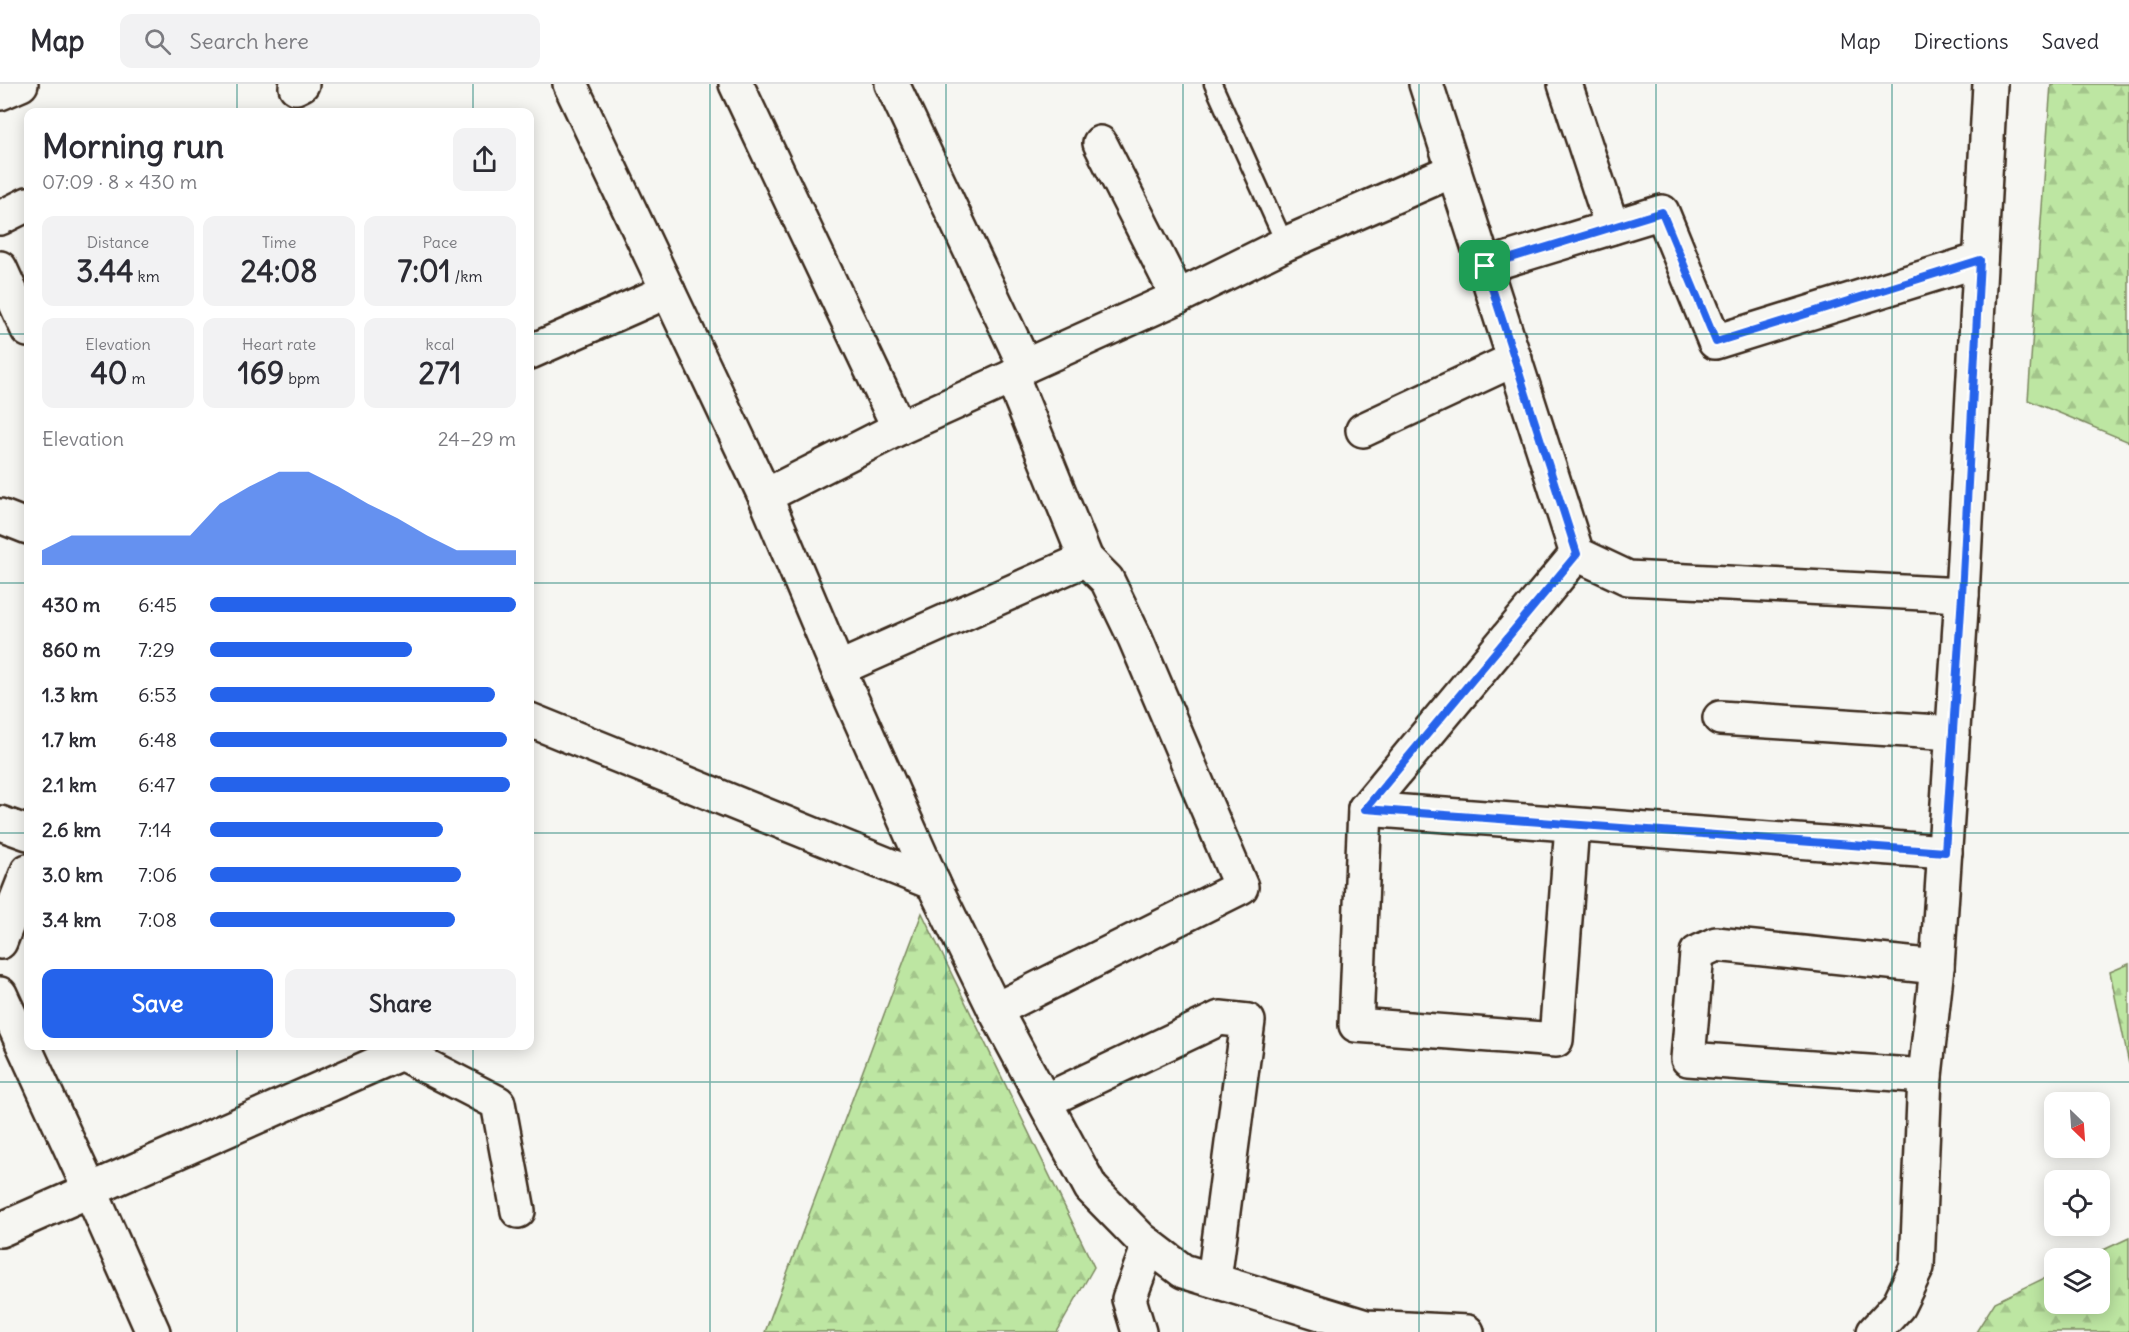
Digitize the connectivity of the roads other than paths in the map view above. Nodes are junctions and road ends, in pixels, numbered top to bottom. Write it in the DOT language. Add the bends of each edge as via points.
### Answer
graph roads {
  1 [pos="21,84"];
  2 [pos="570,84"];
  3 [pos="736,84"];
  4 [pos="892,84"];
  5 [pos="1214,84"];
  6 [pos="1426,84"];
  7 [pos="1565,84"];
  8 [pos="1990,84"];
  9 [pos="0,93"];
  10 [pos="1100,143"];
  11 [pos="1454,170"];
  12 [pos="24,206"];
  13 [pos="0,218"];
  14 [pos="1612,227"];
  15 [pos="1285,244"];
  16 [pos="1980,260"];
  17 [pos="1485,266"];
  18 [pos="0,268"];
  19 [pos="668,291"];
  20 [pos="1178,297"];
  21 [pos="24,321"];
  22 [pos="534,350"];
  23 [pos="1515,359"];
  24 [pos="1018,372"];
  25 [pos="899,428"];
  26 [pos="1363,430"];
  27 [pos="765,496"];
  28 [pos="0,516"];
  29 [pos="24,525"];
  30 [pos="1577,554"];
  31 [pos="1086,559"];
  32 [pos="1962,595"];
  33 [pos="838,669"];
  34 [pos="1720,718"];
  35 [pos="534,722"];
  36 [pos="1953,733"];
  37 [pos="1365,809"];
  38 [pos="0,823"];
  39 [pos="1572,825"];
  40 [pos="24,832"];
  41 [pos="1945,852"];
  42 [pos="24,881"];
  43 [pos="933,883"];
  44 [pos="0,942"];
  45 [pos="1937,967"];
  46 [pos="0,994"];
  47 [pos="995,1010"];
  48 [pos="24,1046"];
  49 [pos="26,1050"];
  50 [pos="1925,1076"];
  51 [pos="1044,1101"];
  52 [pos="90,1190"];
  53 [pos="518,1211"];
  54 [pos="0,1230"];
  55 [pos="1149,1245"];
  56 [pos="1214,1280"];
  57 [pos="153,1332"];
  58 [pos="1139,1332"];
  59 [pos="1467,1332"];
  60 [pos="1874,1332"];
  1 -- 9 [label="street"];
  2 -- 19 [label="street"];
  3 -- 25 [label="street"];
  4 -- 24 [label="street"];
  5 -- 15 [label="lane"];
  6 -- 11 [label="street"];
  7 -- 14 [label="street"];
  8 -- 16 [label="street"];
  10 -- 20 [label="street"];
  11 -- 15 [label="street"];
  11 -- 17 [label="street"];
  12 -- 13 [label="street"];
  14 -- 16 [label="street" via="1662,212 1716,342"];
  14 -- 17 [label="street"];
  15 -- 20 [label="street"];
  16 -- 32 [label="street"];
  17 -- 23 [label="street"];
  18 -- 21 [label="street"];
  19 -- 22 [label="street"];
  19 -- 27 [label="street"];
  20 -- 24 [label="street"];
  23 -- 26 [label="street"];
  23 -- 30 [label="street"];
  24 -- 25 [label="street"];
  24 -- 31 [label="street"];
  25 -- 27 [label="street"];
  27 -- 33 [label="street"];
  28 -- 29 [label="street"];
  30 -- 32 [label="street" via="1628,578"];
  30 -- 37 [label="street"];
  31 -- 33 [label="street"];
  31 -- 47 [label="street" via="1107,580 1135,638 1241,887"];
  32 -- 36 [label="street"];
  33 -- 43 [label="street"];
  34 -- 36 [label="street"];
  35 -- 43 [label="street"];
  36 -- 41 [label="street"];
  37 -- 39 [label="street"];
  37 -- 39 [label="street" via="1356,1025 1556,1040"];
  38 -- 40 [label="street"];
  39 -- 41 [label="street"];
  41 -- 45 [label="street"];
  42 -- 44 [label="street"];
  43 -- 47 [label="street"];
  45 -- 50 [label="street"];
  45 -- 50 [label="street" via="1716,944 1697,953 1688,1059"];
  46 -- 48 [label="street"];
  47 -- 51 [label="street"];
  49 -- 52 [label="street"];
  50 -- 60 [label="street" via="1917,1267 1898,1306"];
  51 -- 55 [label="street" via="1091,1188"];
  51 -- 56 [label="street" via="1220,1018 1248,1021"];
  52 -- 53 [label="street" via="401,1053 498,1103"];
  52 -- 54 [label="street"];
  52 -- 57 [label="street"];
  55 -- 56 [label="street" via="1184,1271"];
  55 -- 58 [label="street" via="1129,1299"];
  56 -- 59 [label="street" via="1366,1327"];
}
